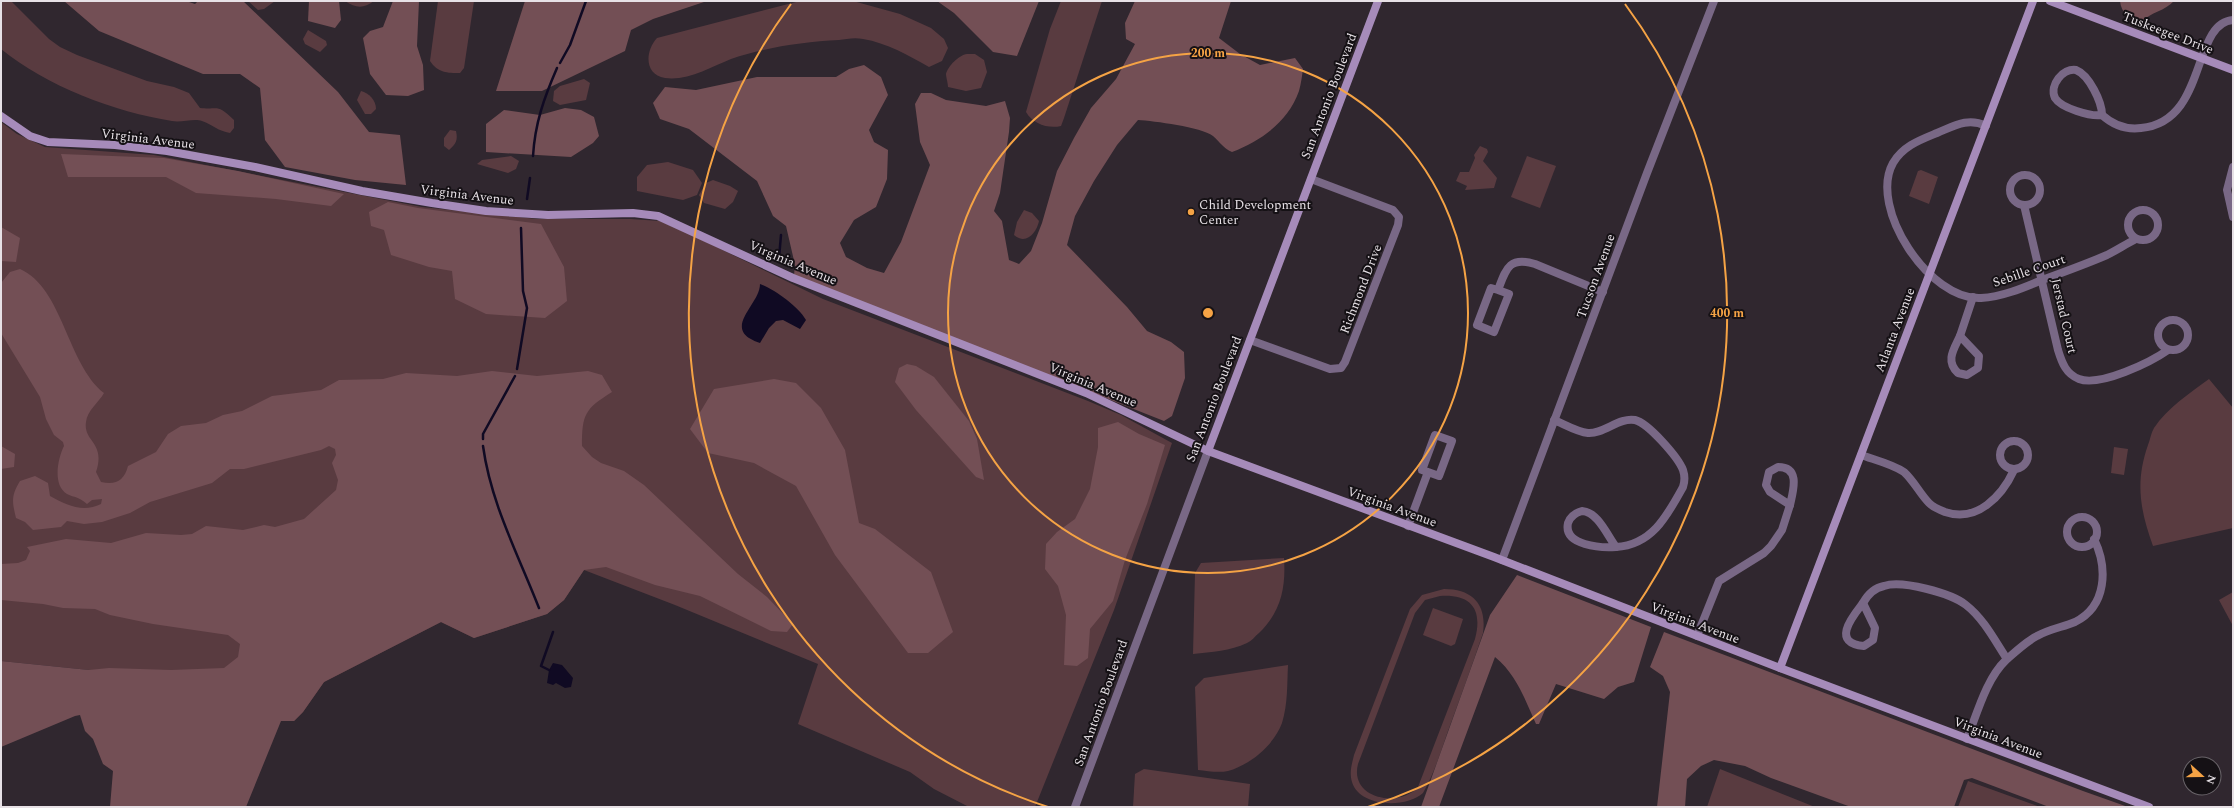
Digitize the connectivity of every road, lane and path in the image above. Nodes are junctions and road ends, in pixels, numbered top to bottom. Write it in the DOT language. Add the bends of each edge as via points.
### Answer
graph roads {
  1 [pos="1378,1"];
  2 [pos="1714,1"];
  3 [pos="2033,1"];
  4 [pos="2050,1"];
  5 [pos="2233,20"];
  6 [pos="2202,58"];
  7 [pos="2233,70"];
  8 [pos="2102,115"];
  9 [pos="1,116"];
  10 [pos="1986,126"];
  11 [pos="2233,167"];
  12 [pos="1311,179"];
  13 [pos="2024,205"];
  14 [pos="2233,217"];
  15 [pos="2136,238"];
  16 [pos="1929,275"];
  17 [pos="2043,280"];
  18 [pos="1498,290"];
  19 [pos="1603,292"];
  20 [pos="1973,297"];
  21 [pos="1960,336"];
  22 [pos="1250,340"];
  23 [pos="2168,350"];
  24 [pos="1554,420"];
  25 [pos="1208,451"];
  26 [pos="1861,455"];
  27 [pos="2014,470"];
  28 [pos="1428,472"];
  29 [pos="1790,505"];
  30 [pos="1408,526"];
  31 [pos="2094,539"];
  32 [pos="1616,547"];
  33 [pos="1502,560"];
  34 [pos="1863,603"];
  35 [pos="1697,636"];
  36 [pos="2007,659"];
  37 [pos="1780,668"];
  38 [pos="1967,739"];
  39 [pos="1075,807"];
  40 [pos="2149,807"];
  1 -- 12 [label="street, San Antonio Boulevard"];
  2 -- 19 [label="street, Tucson Avenue"];
  3 -- 10 [label="street, Atlanta Avenue"];
  4 -- 6 [label="street, Tuskeegee Drive"];
  5 -- 6 [label="street" via="2215,29"];
  6 -- 7 [label="street, Tuskeegee Drive"];
  6 -- 8 [label="street" via="2188,95 2169,118 2154,126 2133,129 2114,125"];
  8 -- 8 [label="street" via="2101,105 2084,75 2070,70 2061,74 2054,91 2057,100 2089,115"];
  9 -- 25 [label="street, Virginia Avenue" via="30,136 48,142 115,145 167,151 255,167 370,193 432,203 548,215 633,213 658,216 793,278 1086,393"];
  10 -- 16 [label="street, Atlanta Avenue"];
  10 -- 16 [label="street, Sebille Court" via="1976,122 1962,123 1912,144 1900,154 1890,170 1887,185 1889,207 1907,245"];
  11 -- 14 [label="street" via="2227,190"];
  12 -- 22 [label="street, San Antonio Boulevard"];
  12 -- 22 [label="street, Richmond Drive" via="1393,210 1398,217 1398,225 1341,368 1330,369"];
  13 -- 17 [label="street, Jerstad Court"];
  15 -- 17 [label="street, Sebille Court" via="2108,254"];
  16 -- 20 [label="street, Sebille Court" via="1940,284"];
  16 -- 26 [label="street, Atlanta Avenue"];
  17 -- 20 [label="street, Sebille Court" via="1999,295"];
  17 -- 23 [label="street, Jerstad Court" via="2060,358 2066,369 2074,376 2083,380 2096,380 2137,367"];
  18 -- 18 [label="street" via="1509,294 1494,332 1477,325 1491,288"];
  18 -- 19 [label="street" via="1507,269 1520,261 1535,264"];
  19 -- 24 [label="street, Tucson Avenue"];
  20 -- 21 [label="street"];
  21 -- 21 [label="street" via="1951,357 1951,365 1958,374 1967,375 1978,368 1979,356"];
  22 -- 25 [label="street, San Antonio Boulevard"];
  24 -- 32 [label="street" via="1589,433 1626,420 1641,422 1683,470 1683,488 1657,529 1646,539 1635,544"];
  24 -- 33 [label="street, Tucson Avenue"];
  25 -- 30 [label="street, Virginia Avenue"];
  25 -- 39 [label="street, San Antonio Boulevard"];
  26 -- 27 [label="street" via="1907,475 1930,504 1954,514 1971,513 1988,505 2004,489"];
  26 -- 37 [label="street, Atlanta Avenue"];
  28 -- 28 [label="street" via="1439,476 1452,441 1435,435 1422,470"];
  28 -- 30 [label="street"];
  29 -- 29 [label="street" via="1770,492 1766,485 1767,476 1772,470 1784,467 1793,474 1795,486"];
  29 -- 35 [label="street" via="1782,530 1771,546 1719,581"];
  30 -- 33 [label="street, Virginia Avenue"];
  31 -- 36 [label="street" via="2101,555 2104,575 2095,603 2078,620 2036,636"];
  32 -- 32 [label="street" via="1599,547 1574,539 1569,532 1570,519 1582,511 1592,514"];
  33 -- 35 [label="street, Virginia Avenue"];
  34 -- 34 [label="street" via="1846,628 1852,643 1864,646 1872,640 1875,628"];
  34 -- 36 [label="street" via="1874,590 1887,585 1901,584 1946,595 1962,602 1973,612"];
  35 -- 37 [label="street, Virginia Avenue"];
  36 -- 38 [label="street" via="1994,675"];
  37 -- 38 [label="street, Virginia Avenue"];
  38 -- 40 [label="street, Virginia Avenue"];
}
